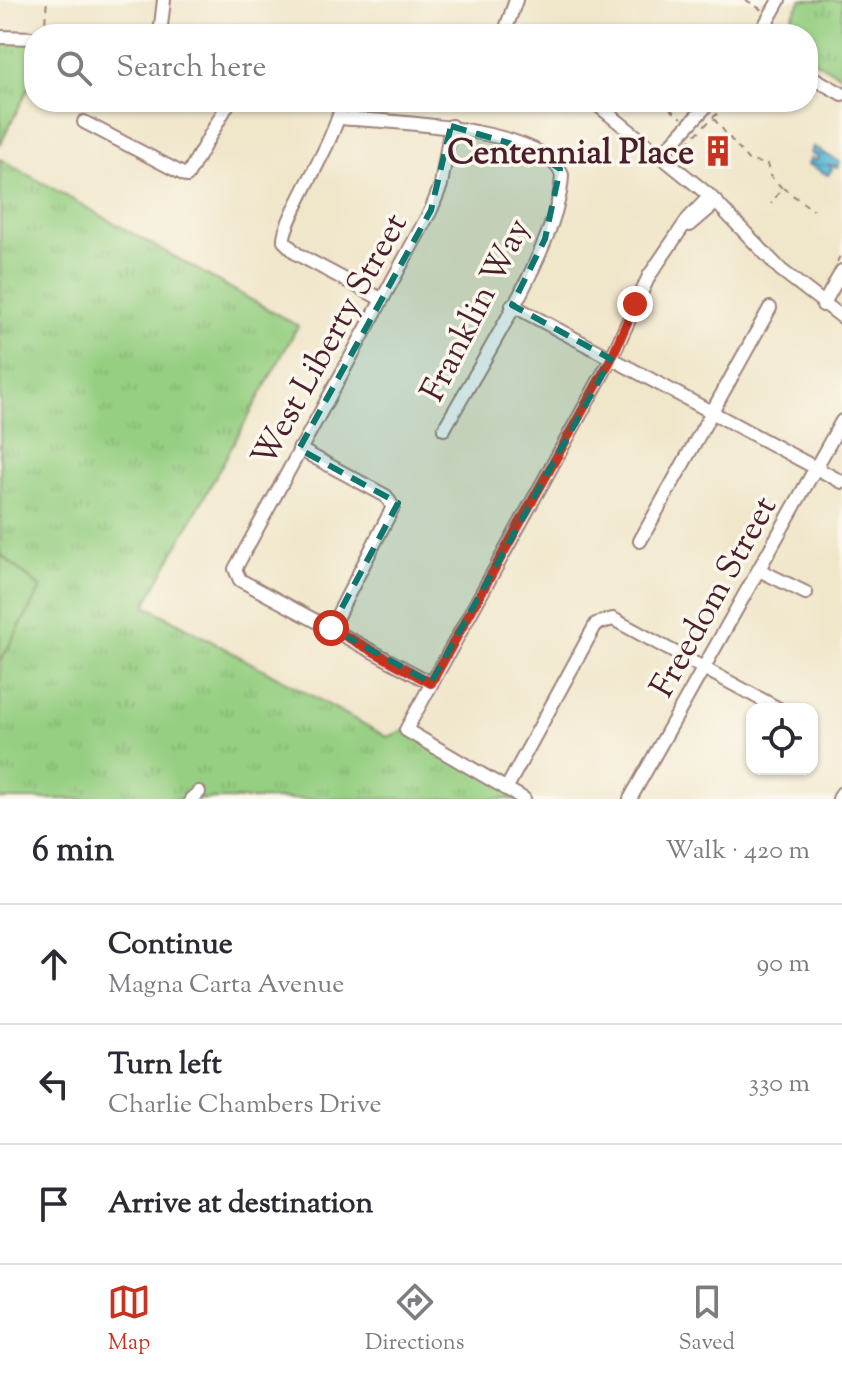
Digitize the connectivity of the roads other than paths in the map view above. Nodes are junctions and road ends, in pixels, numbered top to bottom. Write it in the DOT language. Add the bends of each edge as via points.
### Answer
graph roads {
  1 [pos="164,0"];
  2 [pos="516,0"];
  3 [pos="779,0"];
  4 [pos="161,24"];
  5 [pos="508,24"];
  6 [pos="766,24"];
  7 [pos="0,37"];
  8 [pos="24,38"];
  9 [pos="818,81"];
  10 [pos="842,94"];
  11 [pos="223,112"];
  12 [pos="341,112"];
  13 [pos="607,112"];
  14 [pos="701,112"];
  15 [pos="340,118"];
  16 [pos="84,122"];
  17 [pos="451,126"];
  18 [pos="661,155"];
  19 [pos="713,199"];
  20 [pos="842,271"];
  21 [pos="381,299"];
  22 [pos="512,305"];
  23 [pos="823,305"];
  24 [pos="770,308"];
  25 [pos="842,317"];
  26 [pos="611,359"];
  27 [pos="712,413"];
  28 [pos="842,421"];
  29 [pos="444,429"];
  30 [pos="299,449"];
  31 [pos="816,467"];
  32 [pos="842,482"];
  33 [pos="640,541"];
  34 [pos="759,570"];
  35 [pos="806,593"];
  36 [pos="331,628"];
  37 [pos="704,668"];
  38 [pos="431,683"];
  39 [pos="768,703"];
  40 [pos="506,789"];
  41 [pos="842,793"];
  42 [pos="524,799"];
  43 [pos="630,799"];
  44 [pos="839,799"];
  1 -- 4 [label="street"];
  2 -- 5 [label="street"];
  3 -- 6 [label="street"];
  7 -- 8 [label="street"];
  9 -- 10 [label="street"];
  11 -- 16 [label="street" via="187,176"];
  12 -- 15 [label="street"];
  13 -- 18 [label="street"];
  14 -- 18 [label="street"];
  15 -- 17 [label="street"];
  15 -- 21 [label="street" via="287,223 284,241 297,254"];
  17 -- 21 [label="street, West Liberty Street" via="436,198"];
  17 -- 22 [label="street, Franklin Way" via="529,149 560,169 562,183 545,239"];
  18 -- 19 [label="street"];
  19 -- 23 [label="street" via="768,259"];
  19 -- 26 [label="street" via="688,219 649,276"];
  20 -- 23 [label="street"];
  21 -- 30 [label="street, West Liberty Street"];
  22 -- 26 [label="street"];
  22 -- 29 [label="street, Franklin Way"];
  23 -- 25 [label="street"];
  24 -- 27 [label="street"];
  26 -- 27 [label="street"];
  26 -- 38 [label="street"];
  27 -- 31 [label="street"];
  27 -- 33 [label="street"];
  28 -- 31 [label="street, Freedom Street"];
  30 -- 36 [label="street" via="392,503 393,511"];
  30 -- 36 [label="street, West Liberty Street" via="235,573"];
  31 -- 32 [label="street"];
  31 -- 34 [label="street, Freedom Street"];
  34 -- 35 [label="street"];
  34 -- 37 [label="street, Freedom Street"];
  36 -- 38 [label="street"];
  37 -- 39 [label="street"];
  37 -- 40 [label="street" via="604,619 596,624"];
  37 -- 43 [label="street, Freedom Street"];
  38 -- 40 [label="street" via="406,730"];
  40 -- 42 [label="street"];
  41 -- 44 [label="street"];
}
